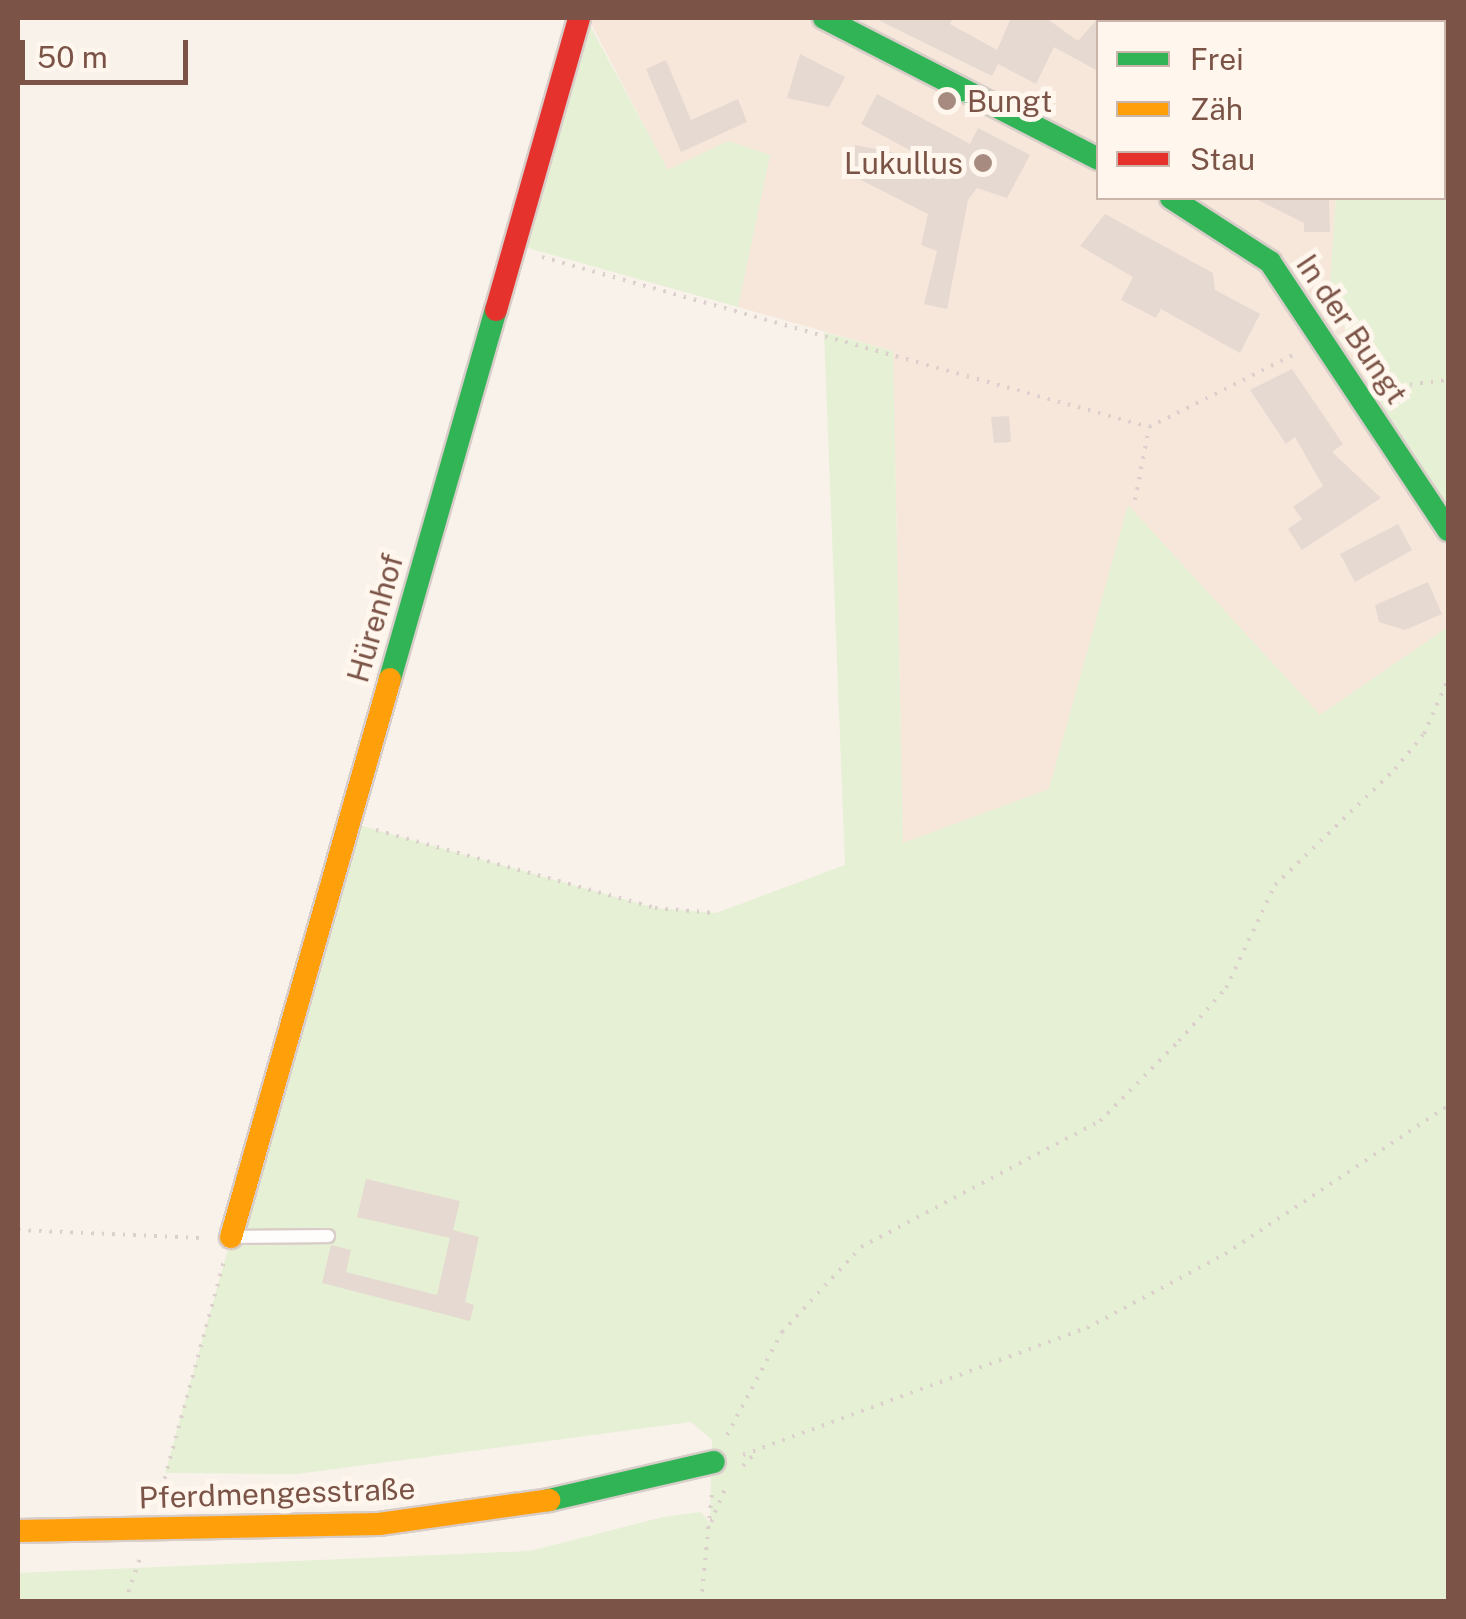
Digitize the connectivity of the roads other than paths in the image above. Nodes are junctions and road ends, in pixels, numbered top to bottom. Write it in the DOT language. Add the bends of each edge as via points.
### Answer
graph roads {
  1 [pos="580,18"];
  2 [pos="824,18"];
  3 [pos="1096,158"];
  4 [pos="1173,200"];
  5 [pos="1448,530"];
  6 [pos="231,1236"];
  7 [pos="328,1236"];
  8 [pos="714,1462"];
  9 [pos="18,1531"];
  1 -- 6 [label="street, Hürenhof"];
  2 -- 3 [label="street"];
  4 -- 5 [label="street, In der Bungt" via="1270,262"];
  6 -- 7 [label="lane"];
  8 -- 9 [label="street, Pferdmengesstraße" via="534,1504 378,1524"];
}
